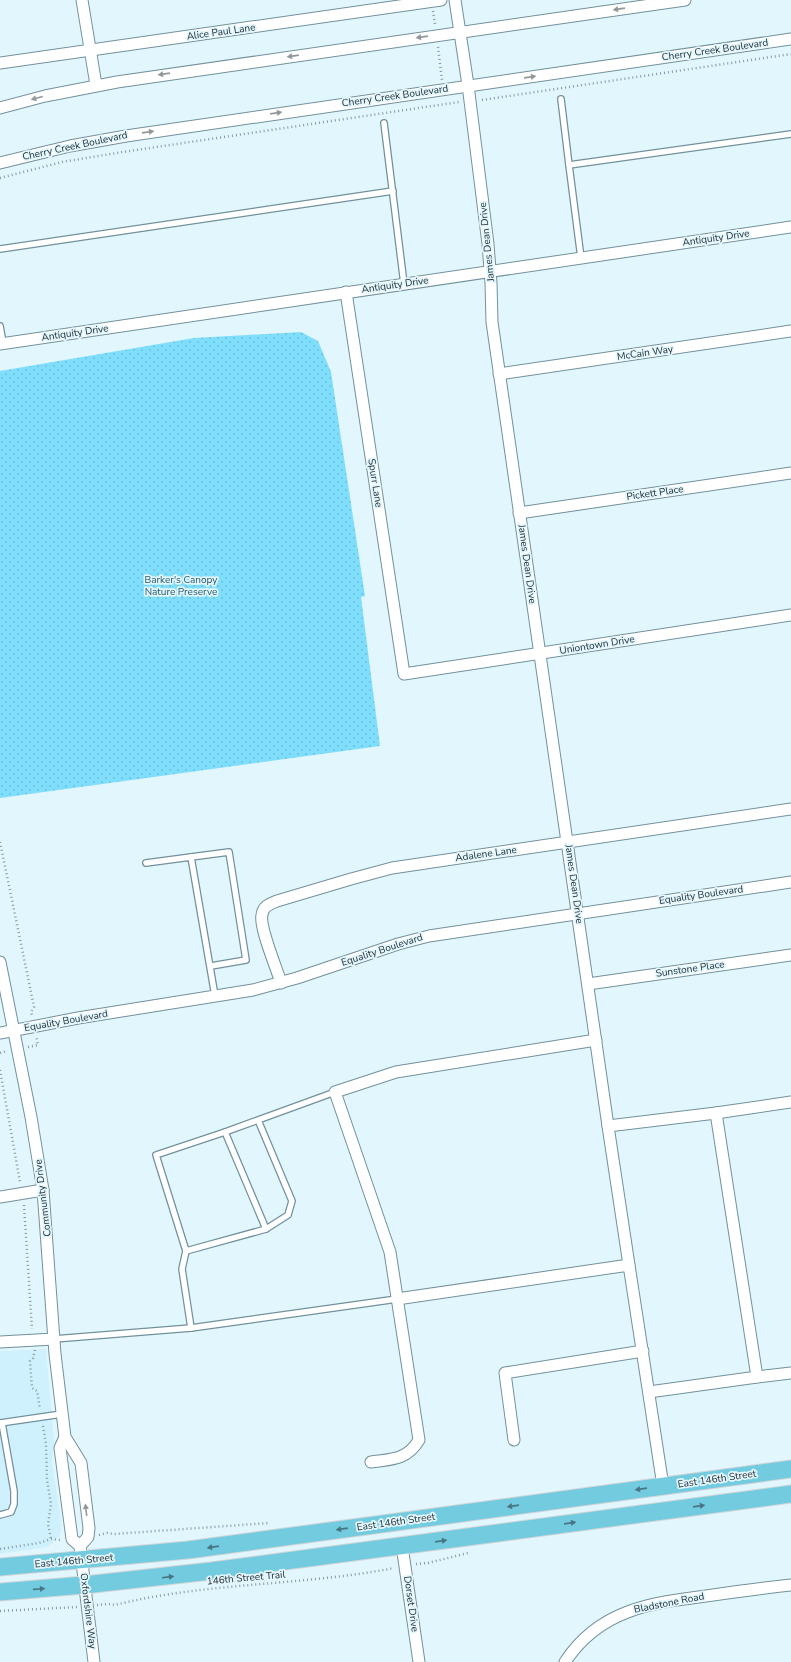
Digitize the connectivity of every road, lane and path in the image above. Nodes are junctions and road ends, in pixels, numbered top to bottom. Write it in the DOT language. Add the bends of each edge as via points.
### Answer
graph roads {
  1 [pos="82,0"];
  2 [pos="456,0"];
  3 [pos="685,0"];
  4 [pos="436,1"];
  5 [pos="460,32"];
  6 [pos="436,35"];
  7 [pos="791,39"];
  8 [pos="89,51"];
  9 [pos="791,54"];
  10 [pos="0,63"];
  11 [pos="96,85"];
  12 [pos="468,86"];
  13 [pos="444,88"];
  14 [pos="494,98"];
  15 [pos="561,98"];
  16 [pos="0,108"];
  17 [pos="384,123"];
  18 [pos="791,134"];
  19 [pos="0,163"];
  20 [pos="569,165"];
  21 [pos="0,178"];
  22 [pos="392,191"];
  23 [pos="791,227"];
  24 [pos="0,249"];
  25 [pos="581,258"];
  26 [pos="491,271"];
  27 [pos="404,284"];
  28 [pos="346,292"];
  29 [pos="0,326"];
  30 [pos="791,331"];
  31 [pos="1,344"];
  32 [pos="499,374"];
  33 [pos="791,473"];
  34 [pos="520,513"];
  35 [pos="791,615"];
  36 [pos="540,653"];
  37 [pos="404,674"];
  38 [pos="791,809"];
  39 [pos="0,842"];
  40 [pos="568,842"];
  41 [pos="191,857"];
  42 [pos="146,864"];
  43 [pos="791,882"];
  44 [pos="578,914"];
  45 [pos="791,955"];
  46 [pos="0,962"];
  47 [pos="210,966"];
  48 [pos="281,983"];
  49 [pos="588,984"];
  50 [pos="215,996"];
  51 [pos="34,1026"];
  52 [pos="14,1030"];
  53 [pos="0,1033"];
  54 [pos="596,1040"];
  55 [pos="18,1049"];
  56 [pos="0,1052"];
  57 [pos="0,1070"];
  58 [pos="335,1092"];
  59 [pos="791,1102"];
  60 [pos="716,1113"];
  61 [pos="258,1120"];
  62 [pos="608,1126"];
  63 [pos="225,1132"];
  64 [pos="44,1190"];
  65 [pos="22,1193"];
  66 [pos="0,1197"];
  67 [pos="266,1229"];
  68 [pos="186,1251"];
  69 [pos="629,1265"];
  70 [pos="397,1299"];
  71 [pos="191,1328"];
  72 [pos="54,1339"];
  73 [pos="33,1340"];
  74 [pos="0,1342"];
  75 [pos="643,1351"];
  76 [pos="791,1372"];
  77 [pos="757,1377"];
  78 [pos="649,1392"];
  79 [pos="62,1414"];
  80 [pos="41,1418"];
  81 [pos="1,1423"];
  82 [pos="65,1437"];
  83 [pos="514,1440"];
  84 [pos="371,1462"];
  85 [pos="791,1469"];
  86 [pos="663,1486"];
  87 [pos="791,1494"];
  88 [pos="0,1515"];
  89 [pos="51,1539"];
  90 [pos="58,1540"];
  91 [pos="402,1546"];
  92 [pos="0,1549"];
  93 [pos="81,1553"];
  94 [pos="0,1567"];
  95 [pos="387,1570"];
  96 [pos="84,1585"];
  97 [pos="791,1585"];
  98 [pos="0,1592"];
  99 [pos="108,1604"];
  100 [pos="65,1608"];
  101 [pos="0,1611"];
  102 [pos="94,1662"];
  103 [pos="419,1662"];
  104 [pos="565,1662"];
  1 -- 8 [label="street"];
  2 -- 5 [label="street, James Dean Drive"];
  3 -- 5 [label="street, one-way"];
  4 -- 6 [label="path"];
  4 -- 8 [label="street, Alice Paul Lane"];
  5 -- 6 [label="street"];
  5 -- 12 [label="street, James Dean Drive"];
  6 -- 11 [label="street, one-way"];
  6 -- 13 [label="path"];
  12 -- 7 [label="street, Cherry Creek Boulevard, one-way"];
  8 -- 10 [label="street, Alice Paul Lane"];
  8 -- 11 [label="street"];
  9 -- 14 [label="path"];
  11 -- 16 [label="street, one-way"];
  12 -- 13 [label="street, Cherry Creek Boulevard"];
  12 -- 26 [label="street, James Dean Drive"];
  19 -- 13 [label="street, Cherry Creek Boulevard, one-way" via="126,136"];
  13 -- 21 [label="path" via="446,104 62,162"];
  15 -- 20 [label="lane"];
  17 -- 22 [label="lane"];
  18 -- 20 [label="lane"];
  20 -- 25 [label="lane"];
  22 -- 24 [label="lane"];
  22 -- 27 [label="lane"];
  23 -- 25 [label="street, Antiquity Drive"];
  25 -- 26 [label="street, Antiquity Drive"];
  26 -- 27 [label="street, Antiquity Drive"];
  26 -- 32 [label="street, James Dean Drive" via="492,322"];
  27 -- 28 [label="street, Antiquity Drive"];
  28 -- 31 [label="street, Antiquity Drive"];
  28 -- 37 [label="street, Spurr Lane"];
  29 -- 31 [label="lane"];
  30 -- 32 [label="street, McCain Way"];
  32 -- 34 [label="street, James Dean Drive"];
  33 -- 34 [label="street, Pickett Place"];
  34 -- 36 [label="street, James Dean Drive"];
  35 -- 36 [label="street, Uniontown Drive"];
  36 -- 37 [label="street, Uniontown Drive"];
  36 -- 40 [label="street, James Dean Drive"];
  38 -- 40 [label="street, Adalene Lane"];
  39 -- 51 [label="path" via="34,1007 31,1012"];
  40 -- 44 [label="street, James Dean Drive"];
  40 -- 48 [label="street, Adalene Lane" via="392,868 303,892 267,905 262,915 263,930"];
  41 -- 42 [label="lane"];
  41 -- 47 [label="lane"];
  41 -- 47 [label="lane" via="229,852 246,960"];
  43 -- 44 [label="street, Equality Boulevard"];
  44 -- 48 [label="street, Equality Boulevard" via="428,936"];
  44 -- 49 [label="street, James Dean Drive"];
  45 -- 49 [label="street, Sunstone Place"];
  46 -- 52 [label="street, Community Drive"];
  47 -- 50 [label="lane"];
  48 -- 50 [label="street, Equality Boulevard"];
  49 -- 54 [label="street, James Dean Drive"];
  50 -- 51 [label="street, Equality Boulevard"];
  51 -- 52 [label="street, Equality Boulevard"];
  51 -- 55 [label="path" via="38,1045"];
  52 -- 53 [label="street, Equality Boulevard"];
  52 -- 55 [label="street, Community Drive"];
  54 -- 58 [label="street" via="396,1072"];
  54 -- 62 [label="street, James Dean Drive"];
  55 -- 56 [label="path"];
  55 -- 64 [label="street, Community Drive"];
  57 -- 65 [label="path"];
  58 -- 61 [label="lane"];
  58 -- 70 [label="street" via="390,1252"];
  59 -- 60 [label="street"];
  60 -- 62 [label="street"];
  60 -- 77 [label="street"];
  61 -- 63 [label="lane"];
  61 -- 67 [label="lane" via="292,1201 288,1215"];
  62 -- 69 [label="street, James Dean Drive"];
  63 -- 67 [label="lane"];
  63 -- 68 [label="lane" via="156,1155"];
  64 -- 65 [label="street"];
  64 -- 72 [label="street, Community Drive"];
  65 -- 66 [label="street"];
  65 -- 73 [label="path"];
  67 -- 68 [label="lane"];
  68 -- 71 [label="lane" via="182,1269"];
  69 -- 70 [label="street"];
  69 -- 75 [label="street, James Dean Drive"];
  70 -- 71 [label="lane"];
  70 -- 84 [label="street" via="419,1440 414,1449 403,1457"];
  71 -- 72 [label="lane"];
  72 -- 73 [label="street"];
  72 -- 79 [label="street, Community Drive"];
  73 -- 74 [label="street"];
  73 -- 80 [label="path" via="35,1354 30,1361 32,1388 38,1391"];
  75 -- 78 [label="street, James Dean Drive"];
  75 -- 83 [label="street" via="505,1373"];
  76 -- 77 [label="street"];
  77 -- 78 [label="street"];
  78 -- 86 [label="street, James Dean Drive"];
  79 -- 80 [label="lane"];
  79 -- 82 [label="street, Community Drive"];
  80 -- 81 [label="lane"];
  80 -- 89 [label="path" via="47,1452 46,1480 51,1504 48,1524"];
  81 -- 88 [label="lane" via="14,1491 14,1504 11,1512"];
  82 -- 93 [label="street, Community Drive" via="60,1448 72,1539"];
  93 -- 82 [label="street, Community Drive, one-way" via="89,1528 81,1463"];
  85 -- 86 [label="main road, East 146th Street"];
  86 -- 93 [label="main road, East 146th Street, one-way" via="188,1550"];
  91 -- 87 [label="main road, one-way"];
  89 -- 90 [label="path"];
  89 -- 92 [label="path"];
  96 -- 91 [label="main road, one-way"];
  91 -- 103 [label="street, Dorset Drive"];
  93 -- 94 [label="main road, East 146th Street"];
  93 -- 96 [label="street, Oxfordshire Way"];
  95 -- 99 [label="path, 146th Street Trail" via="178,1593 115,1605"];
  98 -- 96 [label="main road, one-way"];
  96 -- 102 [label="street, Oxfordshire Way"];
  97 -- 104 [label="street, Bladstone Road" via="681,1599 632,1609 598,1627 574,1649"];
  100 -- 101 [label="path"];
}
